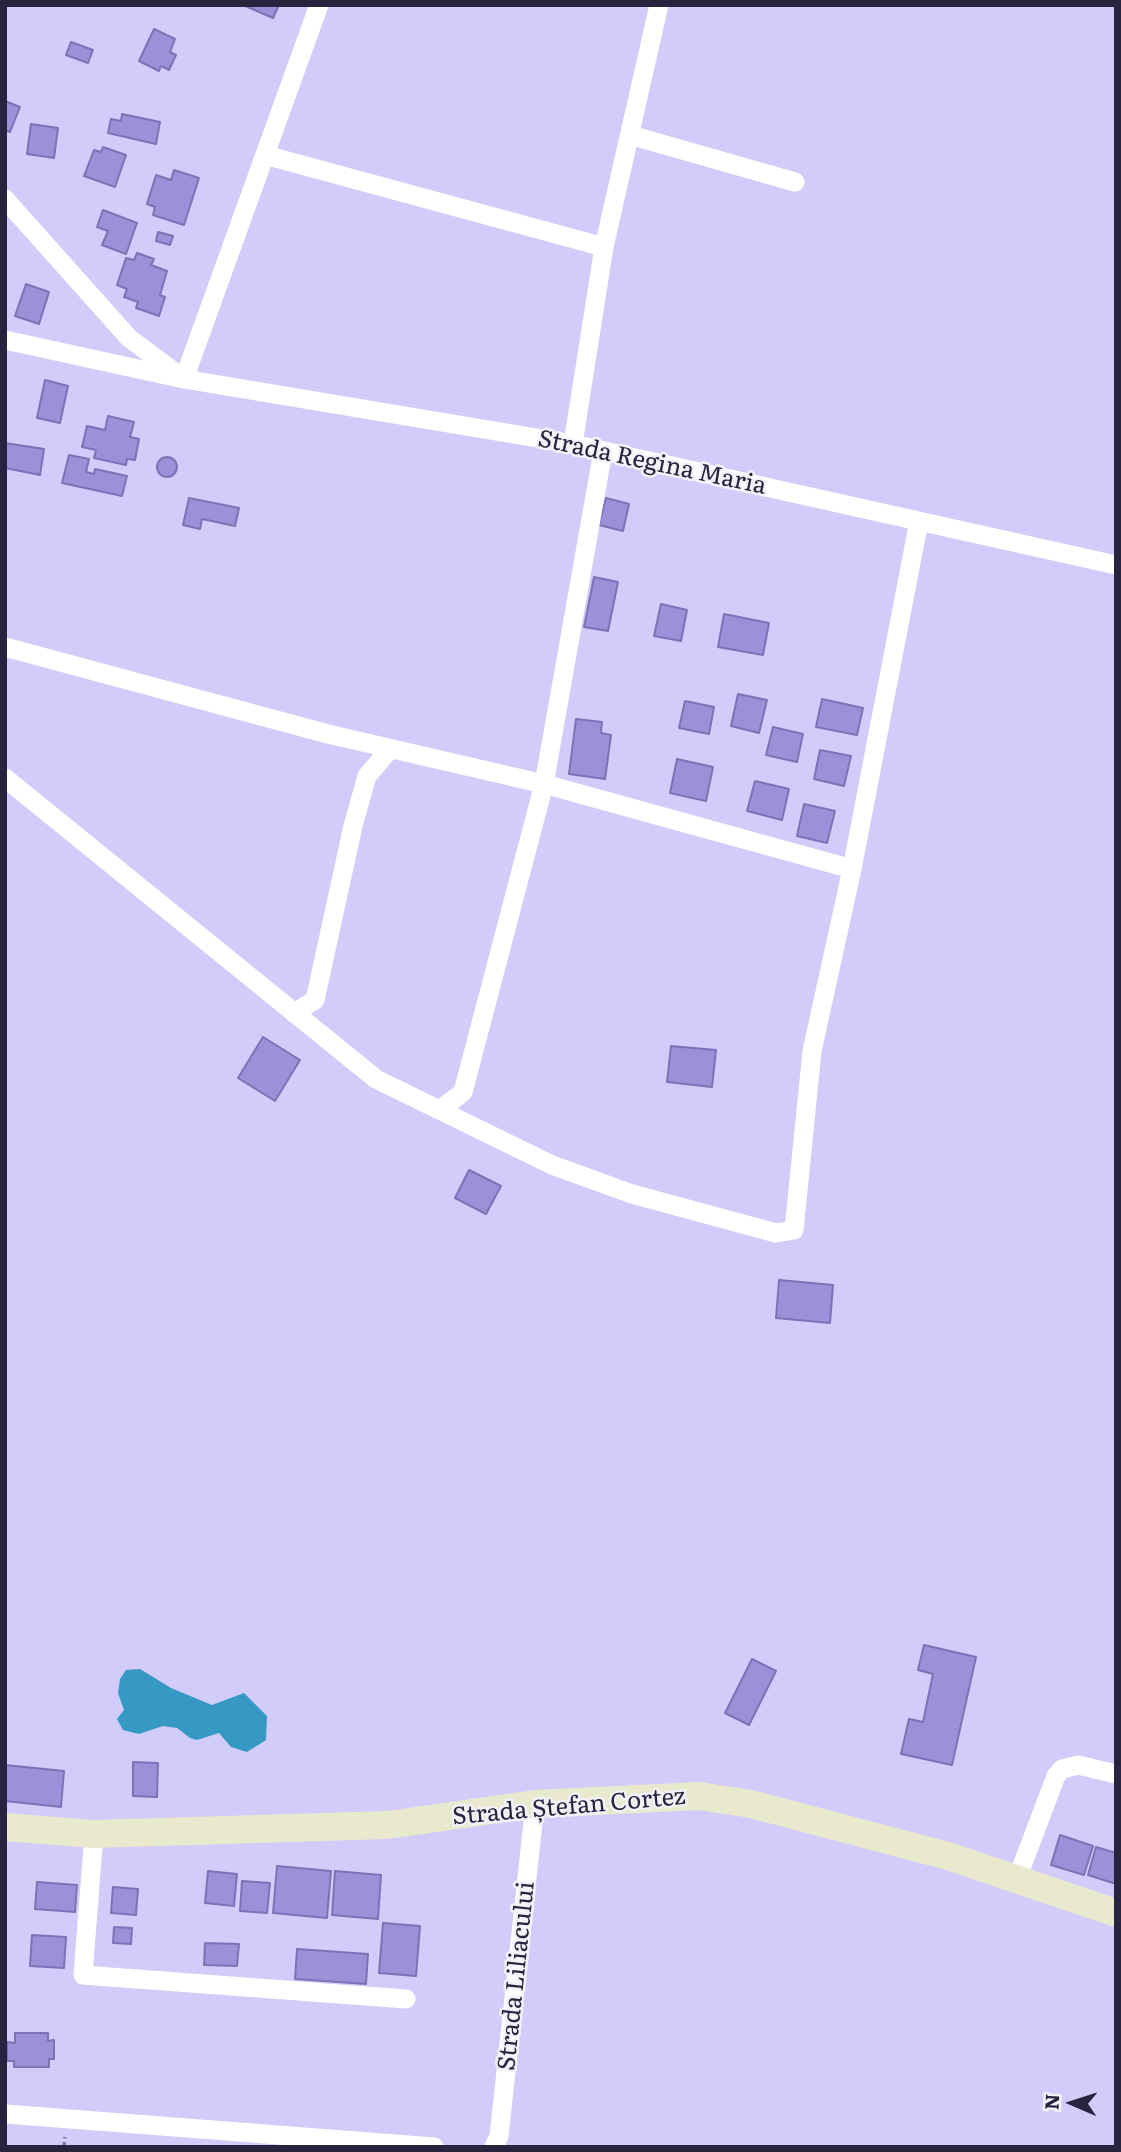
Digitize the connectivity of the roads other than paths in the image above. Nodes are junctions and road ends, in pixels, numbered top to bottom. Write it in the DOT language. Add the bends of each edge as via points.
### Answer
graph roads {
  1 [pos="319,5"];
  2 [pos="659,5"];
  3 [pos="630,135"];
  4 [pos="265,155"];
  5 [pos="796,182"];
  6 [pos="5,199"];
  7 [pos="604,247"];
  8 [pos="5,340"];
  9 [pos="184,379"];
  10 [pos="573,444"];
  11 [pos="603,451"];
  12 [pos="919,522"];
  13 [pos="1116,565"];
  14 [pos="5,647"];
  15 [pos="390,749"];
  16 [pos="5,778"];
  17 [pos="544,784"];
  18 [pos="13,792"];
  19 [pos="852,869"];
  20 [pos="294,1013"];
  21 [pos="441,1109"];
  22 [pos="1116,1774"];
  23 [pos="535,1804"];
  24 [pos="5,1827"];
  25 [pos="94,1834"];
  26 [pos="1017,1879"];
  27 [pos="1116,1913"];
  28 [pos="406,1999"];
  29 [pos="5,2114"];
  30 [pos="321,2142"];
  31 [pos="434,2147"];
  32 [pos="494,2147"];
  1 -- 4 [label="street"];
  2 -- 3 [label="street"];
  3 -- 5 [label="street"];
  3 -- 7 [label="street"];
  4 -- 7 [label="street"];
  4 -- 9 [label="street"];
  6 -- 9 [label="street, Strada Regina Maria" via="129,338"];
  7 -- 10 [label="street"];
  8 -- 9 [label="street"];
  9 -- 10 [label="street, Strada Regina Maria"];
  10 -- 11 [label="street, Strada Regina Maria"];
  11 -- 12 [label="street, Strada Regina Maria"];
  11 -- 17 [label="street"];
  12 -- 13 [label="street, Strada Regina Maria"];
  12 -- 19 [label="street"];
  14 -- 15 [label="street"];
  15 -- 17 [label="street"];
  15 -- 20 [label="street" via="368,776 353,826 315,1000"];
  16 -- 18 [label="street"];
  17 -- 19 [label="street"];
  17 -- 21 [label="street" via="463,1092"];
  18 -- 20 [label="street"];
  19 -- 21 [label="street" via="812,1051 794,1230 776,1233 632,1194 552,1165"];
  20 -- 21 [label="street" via="376,1079"];
  22 -- 26 [label="street" via="1078,1765 1062,1769"];
  23 -- 25 [label="street, Strada Ștefan Cortez" via="387,1825"];
  23 -- 26 [label="street, Strada Ștefan Cortez" via="699,1796 751,1804"];
  23 -- 32 [label="street, Strada Liliacului" via="499,2136"];
  24 -- 25 [label="street, Strada Ștefan Cortez"];
  25 -- 28 [label="street" via="83,1975"];
  26 -- 27 [label="street, Strada Ștefan Cortez"];
  29 -- 30 [label="street"];
  30 -- 31 [label="street"];
}
